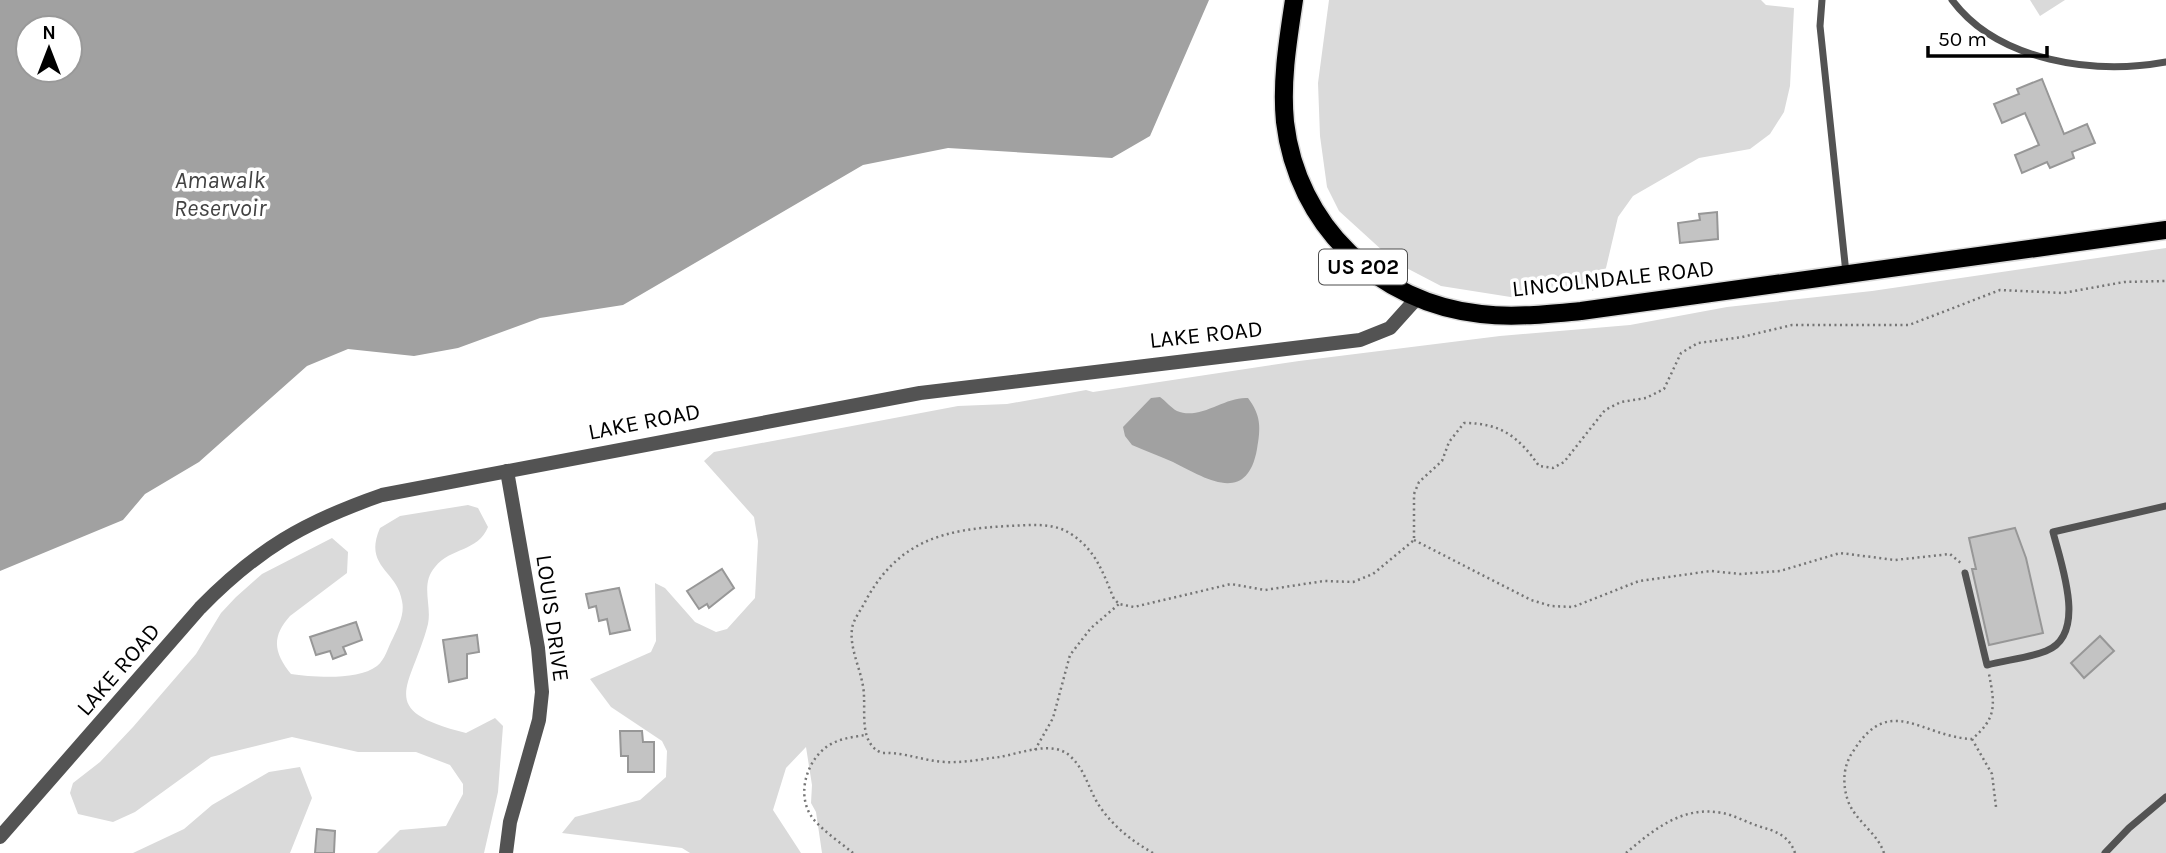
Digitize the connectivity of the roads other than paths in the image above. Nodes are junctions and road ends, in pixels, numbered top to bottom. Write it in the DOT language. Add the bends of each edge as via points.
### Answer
graph roads {
  1 [pos="1294,0"];
  2 [pos="1822,0"];
  3 [pos="1952,0"];
  4 [pos="2166,62"];
  5 [pos="2166,230"];
  6 [pos="1846,274"];
  7 [pos="1417,298"];
  8 [pos="507,471"];
  9 [pos="2166,506"];
  10 [pos="1965,573"];
  11 [pos="2166,797"];
  12 [pos="0,837"];
  13 [pos="506,853"];
  14 [pos="2105,853"];
  1 -- 7 [label="main road, LINCOLNDALE ROAD / US 202" via="1284,92 1285,120 1297,172 1320,217 1352,258"];
  2 -- 6 [label="lane" via="1820,26"];
  3 -- 4 [label="lane" via="1994,38 2030,54 2104,65"];
  5 -- 6 [label="main road, LINCOLNDALE ROAD / US 202"];
  6 -- 7 [label="main road, LINCOLNDALE ROAD / US 202" via="1546,314 1481,314"];
  7 -- 8 [label="street, LAKE ROAD" via="1390,328 1360,340 920,393"];
  8 -- 12 [label="street, LAKE ROAD" via="382,495 340,510 285,536 235,572"];
  8 -- 13 [label="street, LOUIS DRIVE" via="542,692"];
  9 -- 10 [label="lane" via="2053,532 2070,612 2065,633 2048,651 1987,665"];
  11 -- 14 [label="lane"];
}
